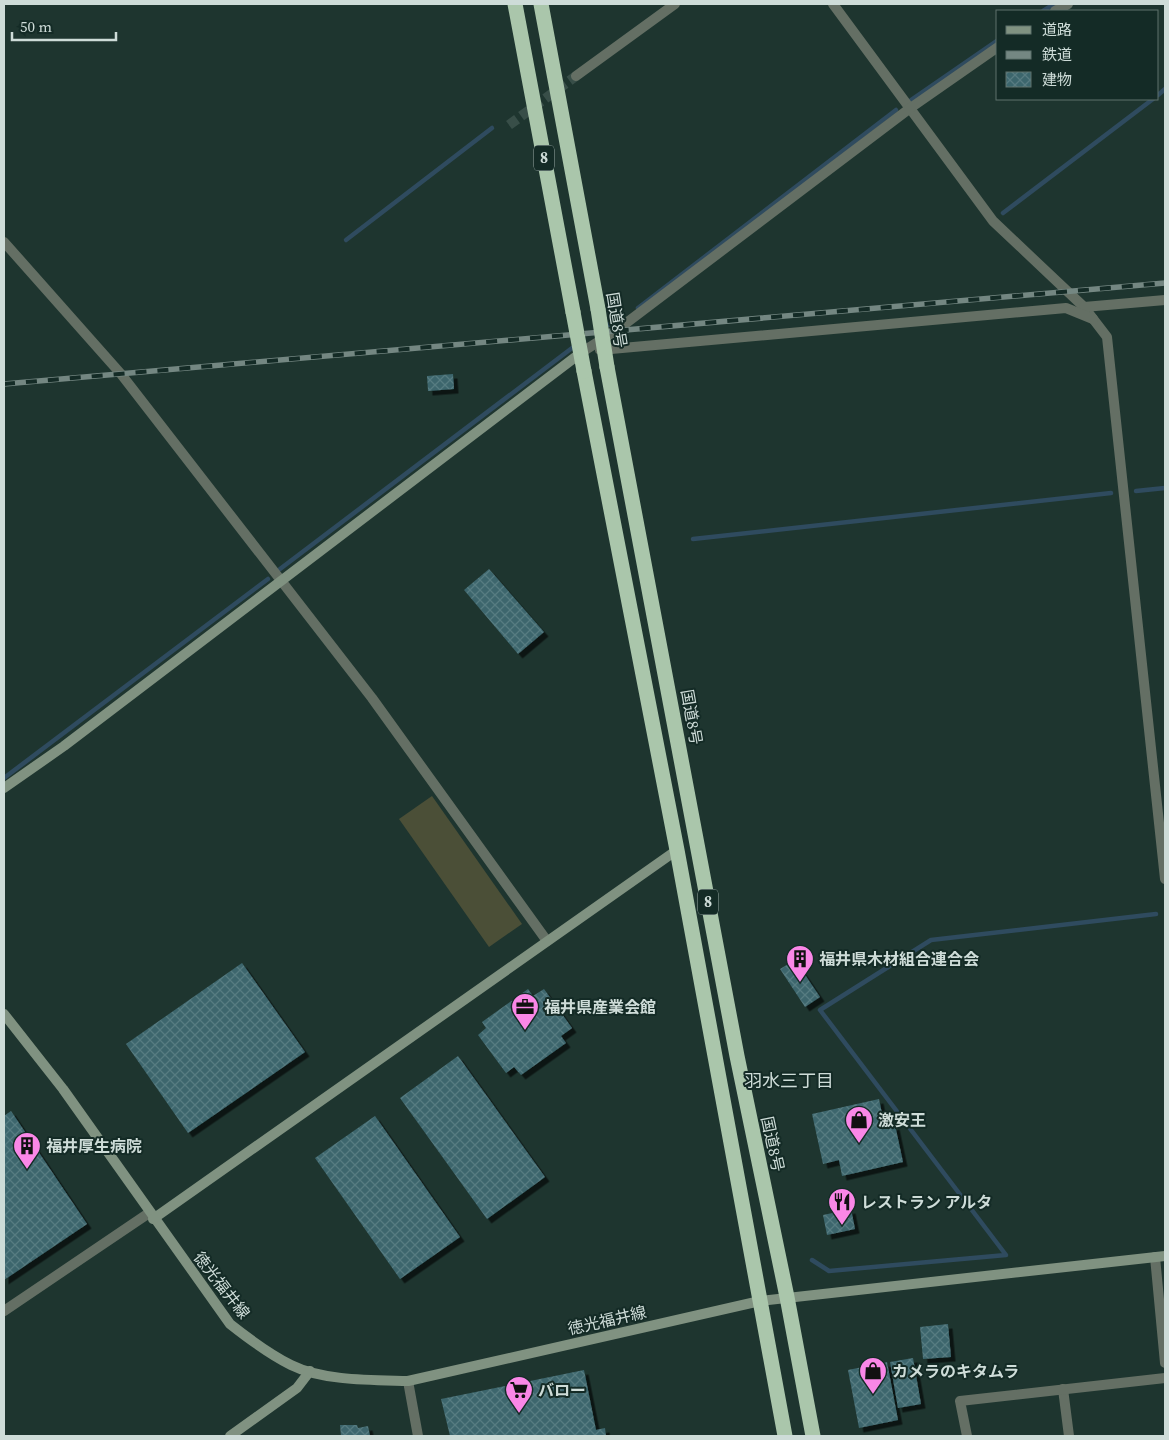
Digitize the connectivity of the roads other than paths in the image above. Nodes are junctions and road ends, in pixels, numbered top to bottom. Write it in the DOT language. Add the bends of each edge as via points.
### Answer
graph roads {
  1 [pos="515,4"];
  2 [pos="541,4"];
  3 [pos="675,4"];
  4 [pos="833,4"];
  5 [pos="996,48"];
  6 [pos="576,76"];
  7 [pos="909,109"];
  8 [pos="4,242"];
  9 [pos="1165,300"];
  10 [pos="1084,307"];
  11 [pos="1093,319"];
  12 [pos="582,352"];
  13 [pos="281,580"];
  14 [pos="4,788"];
  15 [pos="676,850"];
  16 [pos="1165,879"];
  17 [pos="547,941"];
  18 [pos="4,1014"];
  19 [pos="151,1216"];
  20 [pos="1160,1256"];
  21 [pos="788,1297"];
  22 [pos="760,1301"];
  23 [pos="4,1311"];
  24 [pos="1165,1363"];
  25 [pos="310,1371"];
  26 [pos="1165,1378"];
  27 [pos="408,1381"];
  28 [pos="1063,1390"];
  29 [pos="230,1436"];
  30 [pos="418,1436"];
  31 [pos="785,1436"];
  32 [pos="813,1436"];
  33 [pos="967,1436"];
  34 [pos="1069,1436"];
  1 -- 15 [label="highway, 8, bridge"];
  2 -- 21 [label="highway, 国道8号 / 8, bridge" via="737,1056"];
  3 -- 6 [label="street"];
  4 -- 7 [label="street"];
  5 -- 7 [label="street"];
  7 -- 10 [label="street" via="994,221"];
  7 -- 12 [label="street" via="616,330"];
  8 -- 13 [label="street" via="121,374"];
  9 -- 10 [label="street"];
  10 -- 11 [label="street"];
  11 -- 12 [label="street" via="1066,308"];
  11 -- 16 [label="street" via="1107,338"];
  12 -- 13 [label="street"];
  13 -- 14 [label="street"];
  13 -- 17 [label="street" via="372,698"];
  15 -- 17 [label="street"];
  15 -- 22 [label="highway, 8"];
  17 -- 19 [label="street"];
  18 -- 19 [label="street, 徳光福井線" via="63,1089"];
  19 -- 23 [label="street"];
  19 -- 25 [label="street, 徳光福井線" via="230,1324 252,1342 291,1365"];
  20 -- 21 [label="street, 徳光福井線"];
  20 -- 24 [label="street"];
  21 -- 22 [label="street, 徳光福井線"];
  21 -- 32 [label="highway, 国道8号 / 8"];
  22 -- 27 [label="street, 徳光福井線"];
  22 -- 31 [label="highway, 8"];
  25 -- 27 [label="street, 徳光福井線" via="361,1380"];
  25 -- 29 [label="street" via="297,1388"];
  26 -- 28 [label="street"];
  27 -- 30 [label="street"];
  28 -- 33 [label="street" via="960,1400"];
  28 -- 34 [label="street"];
}
